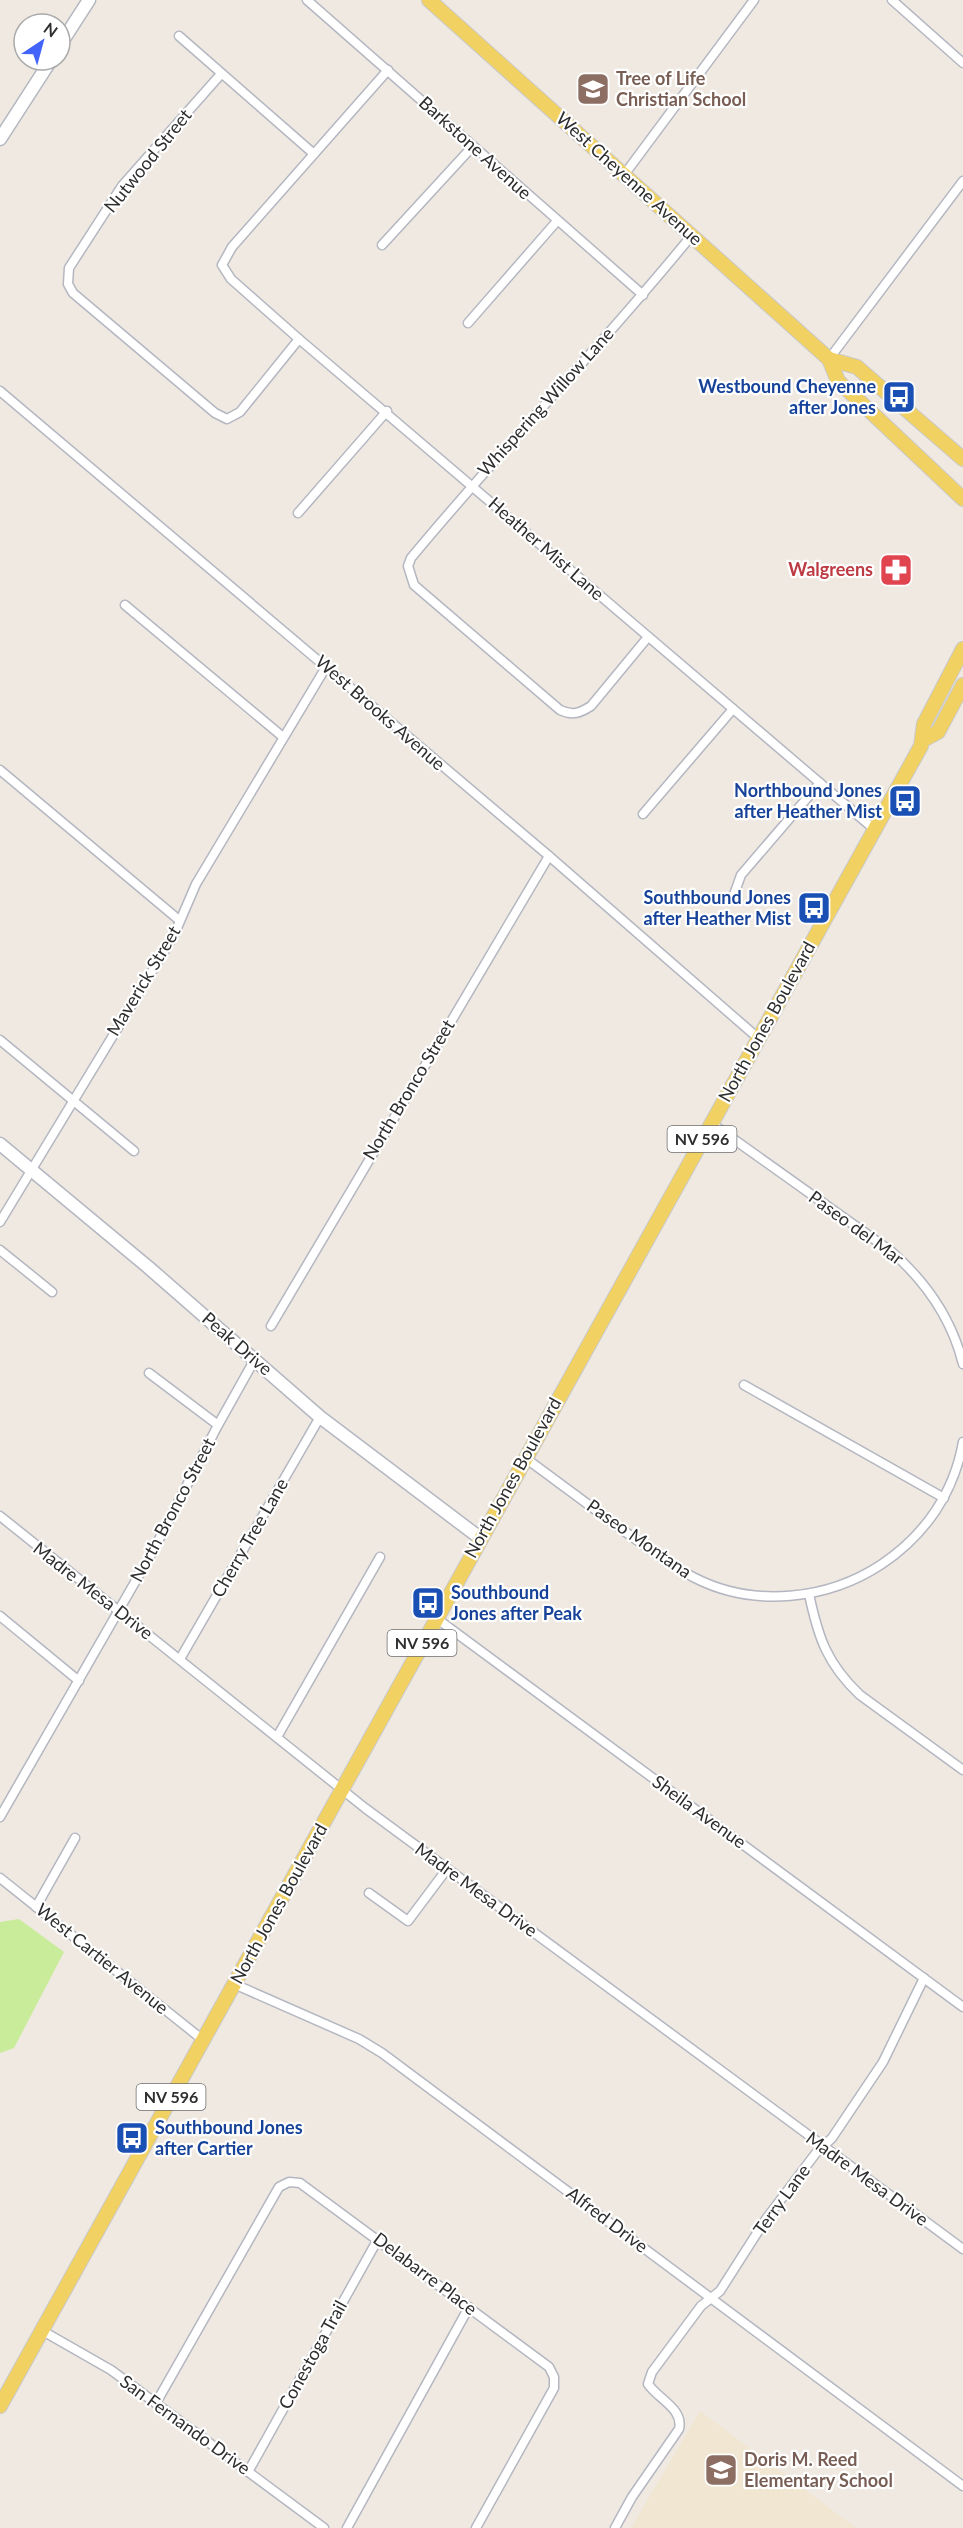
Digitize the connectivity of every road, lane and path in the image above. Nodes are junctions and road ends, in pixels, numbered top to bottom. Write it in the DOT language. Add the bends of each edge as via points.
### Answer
graph roads {
  1 [pos="89,0"];
  2 [pos="307,0"];
  3 [pos="429,0"];
  4 [pos="754,0"];
  5 [pos="892,0"];
  6 [pos="72,26"];
  7 [pos="179,36"];
  8 [pos="963,63"];
  9 [pos="388,70"];
  10 [pos="43,72"];
  11 [pos="221,74"];
  12 [pos="0,139"];
  13 [pos="473,146"];
  14 [pos="314,154"];
  15 [pos="624,175"];
  16 [pos="963,182"];
  17 [pos="557,220"];
  18 [pos="692,235"];
  19 [pos="382,245"];
  20 [pos="643,295"];
  21 [pos="468,323"];
  22 [pos="299,339"];
  23 [pos="829,359"];
  24 [pos="0,391"];
  25 [pos="387,411"];
  26 [pos="963,459"];
  27 [pos="472,485"];
  28 [pos="963,499"];
  29 [pos="298,513"];
  30 [pos="125,605"];
  31 [pos="648,637"];
  32 [pos="963,650"];
  33 [pos="326,667"];
  34 [pos="963,685"];
  35 [pos="733,709"];
  36 [pos="283,737"];
  37 [pos="923,740"];
  38 [pos="0,771"];
  39 [pos="819,783"];
  40 [pos="643,814"];
  41 [pos="874,830"];
  42 [pos="549,856"];
  43 [pos="732,900"];
  44 [pos="179,920"];
  45 [pos="758,1038"];
  46 [pos="0,1040"];
  47 [pos="74,1102"];
  48 [pos="711,1123"];
  49 [pos="0,1144"];
  50 [pos="134,1151"];
  51 [pos="32,1170"];
  52 [pos="0,1222"];
  53 [pos="0,1250"];
  54 [pos="52,1292"];
  55 [pos="271,1326"];
  56 [pos="255,1359"];
  57 [pos="963,1364"];
  58 [pos="149,1372"];
  59 [pos="744,1385"];
  60 [pos="320,1417"];
  61 [pos="218,1425"];
  62 [pos="963,1442"];
  63 [pos="524,1457"];
  64 [pos="944,1498"];
  65 [pos="0,1516"];
  66 [pos="480,1538"];
  67 [pos="380,1557"];
  68 [pos="809,1594"];
  69 [pos="118,1610"];
  70 [pos="0,1616"];
  71 [pos="436,1618"];
  72 [pos="180,1659"];
  73 [pos="79,1681"];
  74 [pos="277,1737"];
  75 [pos="963,1770"];
  76 [pos="343,1789"];
  77 [pos="0,1817"];
  78 [pos="75,1838"];
  79 [pos="447,1869"];
  80 [pos="0,1878"];
  81 [pos="369,1893"];
  82 [pos="36,1907"];
  83 [pos="924,1978"];
  84 [pos="234,1984"];
  85 [pos="963,2007"];
  86 [pos="203,2040"];
  87 [pos="823,2146"];
  88 [pos="378,2239"];
  89 [pos="963,2249"];
  90 [pos="712,2297"];
  91 [pos="469,2307"];
  92 [pos="41,2330"];
  93 [pos="156,2403"];
  94 [pos="0,2406"];
  95 [pos="248,2472"];
  96 [pos="963,2486"];
  97 [pos="324,2528"];
  98 [pos="346,2528"];
  99 [pos="476,2528"];
  100 [pos="615,2528"];
  1 -- 6 [label="street"];
  2 -- 9 [label="street, Barkstone Avenue"];
  3 -- 15 [label="main road, West Cheyenne Avenue"];
  4 -- 15 [label="street"];
  5 -- 8 [label="street"];
  7 -- 11 [label="street"];
  9 -- 13 [label="street, Barkstone Avenue"];
  9 -- 14 [label="street"];
  10 -- 12 [label="street"];
  11 -- 14 [label="street"];
  11 -- 22 [label="street, Nutwood Street" via="122,186 69,268 68,284 73,293 227,419 240,412"];
  13 -- 17 [label="street, Barkstone Avenue"];
  13 -- 19 [label="street"];
  14 -- 22 [label="street, Heather Mist Lane" via="232,247 222,265 231,279"];
  15 -- 18 [label="main road, West Cheyenne Avenue"];
  16 -- 23 [label="street"];
  17 -- 20 [label="street, Barkstone Avenue"];
  17 -- 21 [label="street"];
  18 -- 20 [label="street, Whispering Willow Lane"];
  18 -- 23 [label="main road, West Cheyenne Avenue"];
  20 -- 27 [label="street, Whispering Willow Lane"];
  22 -- 25 [label="street, Heather Mist Lane"];
  23 -- 26 [label="main road, West Cheyenne Avenue" via="857,367"];
  23 -- 28 [label="main road, West Cheyenne Avenue" via="838,381"];
  24 -- 33 [label="street, West Brooks Avenue"];
  25 -- 27 [label="street, Heather Mist Lane"];
  25 -- 29 [label="street"];
  27 -- 31 [label="street, Heather Mist Lane"];
  27 -- 31 [label="street, Whispering Willow Lane" via="411,558 408,566 414,585 567,713 579,714 591,706"];
  30 -- 36 [label="street"];
  31 -- 35 [label="street, Heather Mist Lane"];
  32 -- 37 [label="main road, North Jones Boulevard / NV 596" via="924,724"];
  33 -- 36 [label="street, Maverick Street"];
  33 -- 42 [label="street, West Brooks Avenue"];
  34 -- 37 [label="main road, North Jones Boulevard / NV 596" via="938,732"];
  35 -- 39 [label="street, Heather Mist Lane"];
  35 -- 40 [label="street"];
  36 -- 44 [label="street, Maverick Street" via="201,875"];
  37 -- 41 [label="main road, North Jones Boulevard / NV 596"];
  38 -- 44 [label="street"];
  39 -- 41 [label="street, Heather Mist Lane"];
  39 -- 43 [label="street" via="741,875"];
  41 -- 45 [label="main road, North Jones Boulevard / NV 596"];
  42 -- 45 [label="street, West Brooks Avenue"];
  42 -- 55 [label="street, North Bronco Street"];
  44 -- 47 [label="street, Maverick Street" via="174,935"];
  45 -- 48 [label="main road, North Jones Boulevard / NV 596"];
  46 -- 47 [label="street"];
  47 -- 50 [label="street"];
  47 -- 51 [label="street, Maverick Street"];
  48 -- 57 [label="street, Paseo del Mar" via="911,1269 937,1302"];
  48 -- 63 [label="main road, North Jones Boulevard / NV 596"];
  49 -- 51 [label="street, Peak Drive"];
  51 -- 52 [label="street, Maverick Street"];
  51 -- 56 [label="street, Peak Drive"];
  53 -- 54 [label="street"];
  56 -- 60 [label="street, Peak Drive"];
  56 -- 61 [label="street, North Bronco Street"];
  58 -- 61 [label="street"];
  59 -- 64 [label="street"];
  60 -- 66 [label="street, Peak Drive"];
  60 -- 72 [label="street, Cherry Tree Lane"];
  61 -- 69 [label="street, North Bronco Street" via="154,1550"];
  62 -- 64 [label="street" via="958,1467"];
  63 -- 66 [label="main road, North Jones Boulevard / NV 596"];
  63 -- 68 [label="street, Paseo Montana" via="695,1578 749,1595"];
  64 -- 68 [label="street, Paseo Montana" via="901,1551 870,1572"];
  65 -- 69 [label="street, Madre Mesa Drive"];
  66 -- 71 [label="main road, North Jones Boulevard / NV 596"];
  67 -- 74 [label="street"];
  68 -- 75 [label="street" via="816,1631 845,1681"];
  69 -- 72 [label="street, Madre Mesa Drive"];
  69 -- 73 [label="street, North Bronco Street"];
  70 -- 73 [label="street"];
  71 -- 76 [label="main road, North Jones Boulevard / NV 596"];
  71 -- 83 [label="street, Sheila Avenue"];
  72 -- 74 [label="street, Madre Mesa Drive"];
  73 -- 77 [label="street, North Bronco Street"];
  74 -- 76 [label="street, Madre Mesa Drive"];
  76 -- 79 [label="street, Madre Mesa Drive"];
  76 -- 84 [label="main road, North Jones Boulevard / NV 596"];
  78 -- 82 [label="street"];
  79 -- 81 [label="street" via="408,1922"];
  79 -- 87 [label="street, Madre Mesa Drive"];
  80 -- 82 [label="street, West Cartier Avenue"];
  82 -- 86 [label="street, West Cartier Avenue"];
  83 -- 85 [label="street, Sheila Avenue"];
  83 -- 87 [label="street, Terry Lane" via="883,2062"];
  84 -- 86 [label="main road, North Jones Boulevard / NV 596"];
  84 -- 90 [label="street, Alfred Drive" via="382,2053"];
  86 -- 92 [label="main road, North Jones Boulevard / NV 596"];
  87 -- 89 [label="street, Madre Mesa Drive"];
  87 -- 90 [label="street, Terry Lane"];
  88 -- 91 [label="street, Delabarre Place"];
  88 -- 93 [label="street, Delabarre Place" via="300,2183 289,2182 279,2187"];
  88 -- 95 [label="street, Conestoga Trail"];
  90 -- 96 [label="street, Alfred Drive"];
  90 -- 100 [label="street, Terry Lane" via="652,2372 648,2384 681,2422"];
  91 -- 98 [label="street"];
  91 -- 99 [label="street, Delabarre Place" via="549,2367 554,2377 554,2388"];
  92 -- 93 [label="street, San Fernando Drive" via="111,2370"];
  92 -- 94 [label="main road, North Jones Boulevard / NV 596"];
  93 -- 95 [label="street, San Fernando Drive"];
  95 -- 97 [label="street, San Fernando Drive"];
}
